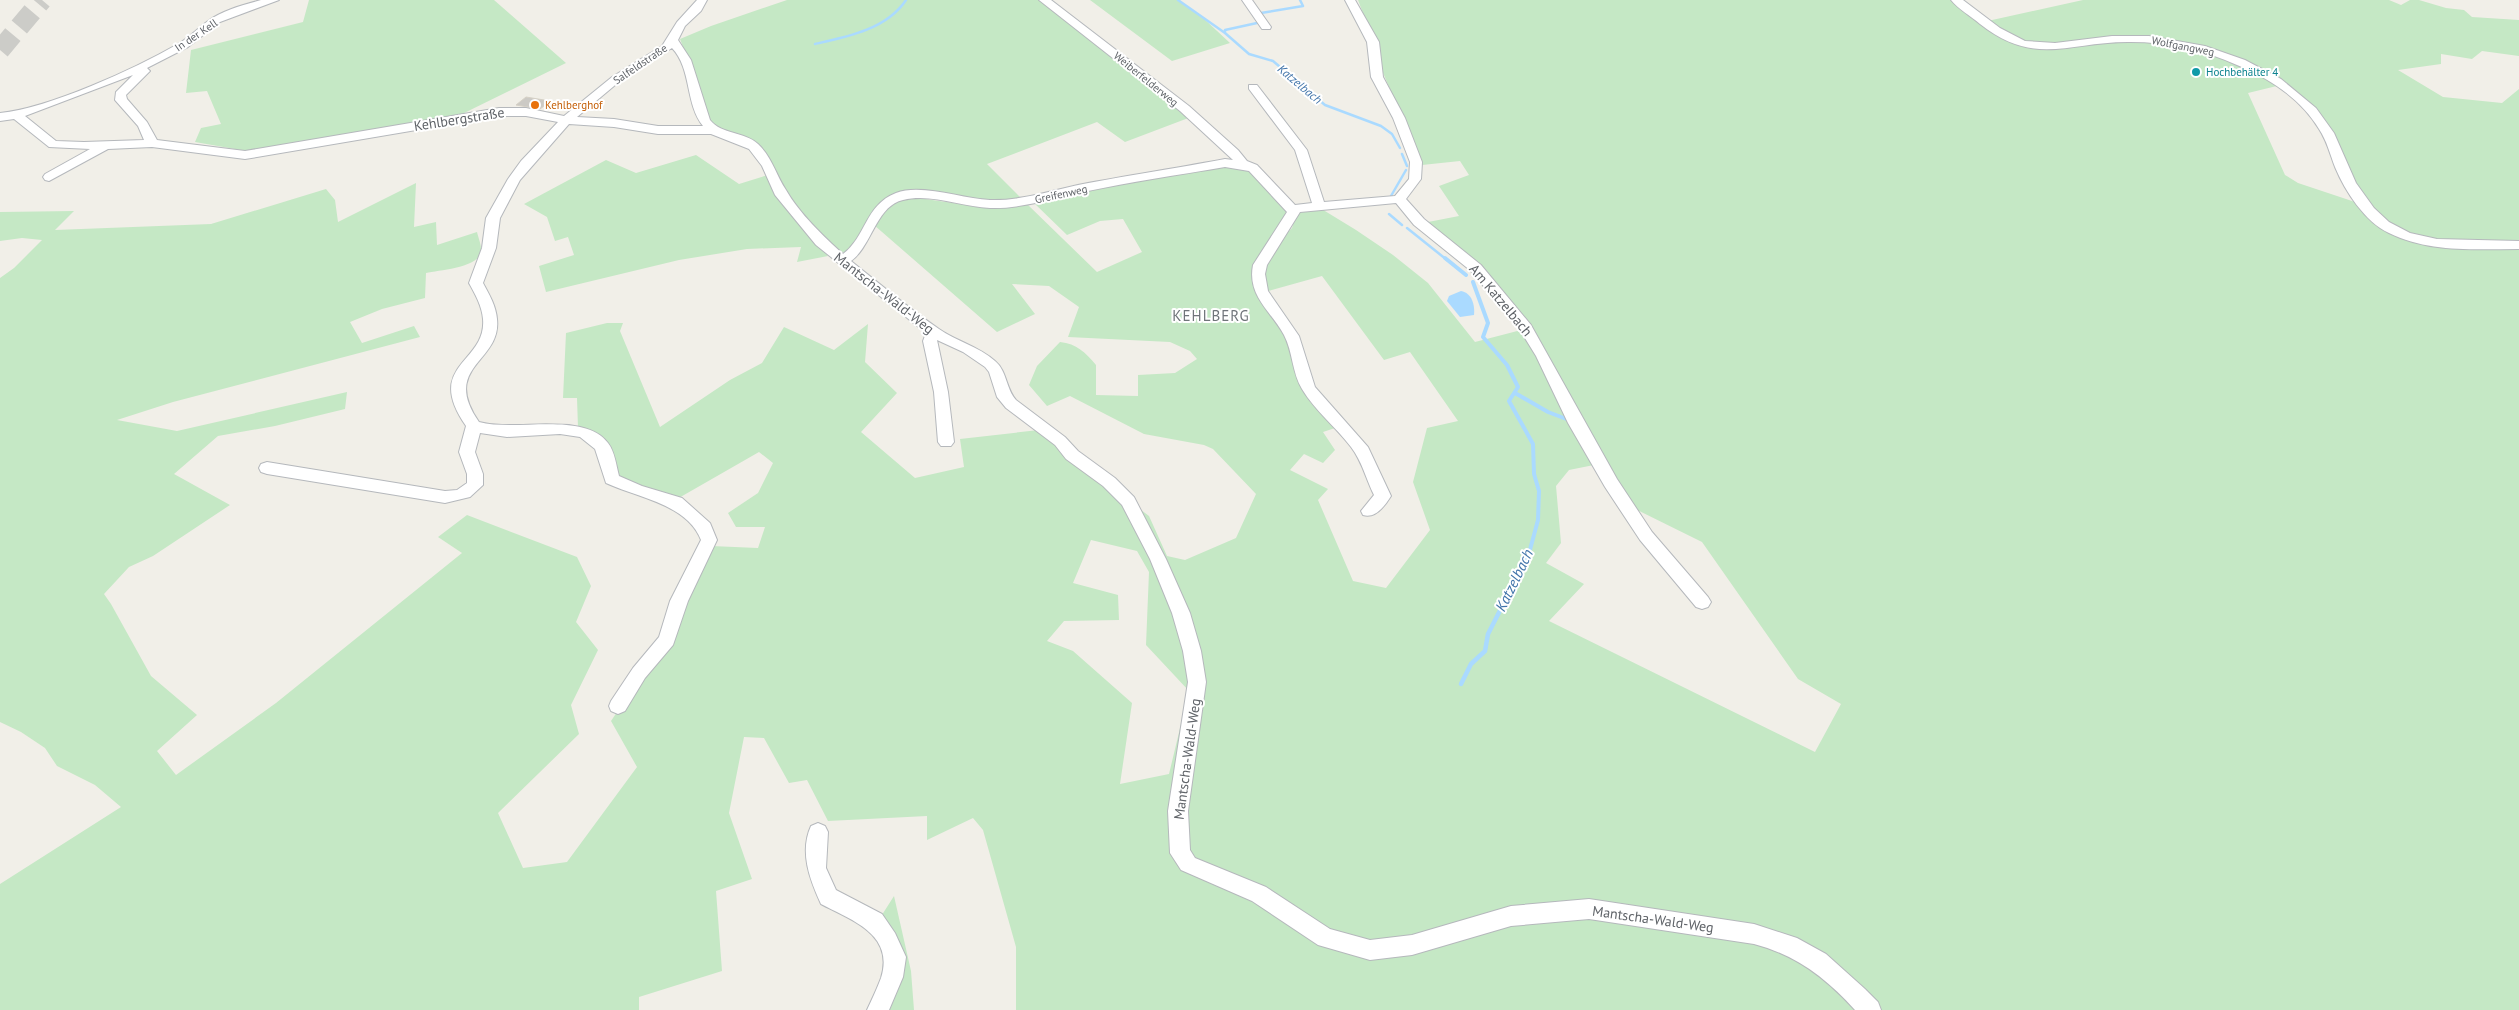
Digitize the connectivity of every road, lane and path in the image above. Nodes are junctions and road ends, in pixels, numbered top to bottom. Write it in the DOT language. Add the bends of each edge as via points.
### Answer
graph roads {
  1 [pos="274,0"];
  2 [pos="703,0"];
  3 [pos="1044,0"];
  4 [pos="1247,0"];
  5 [pos="1350,0"];
  6 [pos="1956,0"];
  7 [pos="1266,27"];
  8 [pos="673,42"];
  9 [pos="148,64"];
  10 [pos="1252,87"];
  11 [pos="17,115"];
  12 [pos="0,117"];
  13 [pos="140,120"];
  14 [pos="566,120"];
  15 [pos="712,130"];
  16 [pos="152,143"];
  17 [pos="107,144"];
  18 [pos="1243,164"];
  19 [pos="49,177"];
  20 [pos="1399,199"];
  21 [pos="1319,205"];
  22 [pos="1293,209"];
  23 [pos="2519,245"];
  24 [pos="842,261"];
  25 [pos="935,333"];
  26 [pos="474,426"];
  27 [pos="946,442"];
  28 [pos="268,468"];
  29 [pos="1369,511"];
  30 [pos="1702,602"];
  31 [pos="618,706"];
  32 [pos="818,832"];
  33 [pos="878,1010"];
  34 [pos="1870,1010"];
  1 -- 9 [label="street, In der Kell" via="229,14 182,47"];
  2 -- 8 [label="street, Salfeldstraße" via="684,21"];
  3 -- 18 [label="street, Weiberfelderweg" via="1197,120"];
  4 -- 7 [label="street"];
  5 -- 20 [label="street" via="1373,42 1378,77 1416,162 1415,180"];
  6 -- 23 [label="street, Wolfgangweg" via="2000,34 2023,44 2064,46 2139,38 2217,52 2252,67 2286,87 2317,117 2329,135 2353,188 2380,221 2392,230 2438,242"];
  8 -- 14 [label="street, Salfeldstraße" via="616,79"];
  8 -- 15 [label="street" via="689,72 700,116"];
  9 -- 11 [label="street, In der Kell"];
  9 -- 13 [label="street, In der Kell" via="120,94 121,100"];
  10 -- 21 [label="street" via="1301,150"];
  11 -- 12 [label="street"];
  11 -- 17 [label="street, Kehlbergstraße" via="44,140 53,144"];
  13 -- 16 [label="street"];
  13 -- 17 [label="street"];
  14 -- 15 [label="street, Mantscha-Wald-Weg" via="658,130"];
  14 -- 16 [label="street, Kehlbergstraße" via="526,112 499,112 254,154"];
  14 -- 26 [label="street" via="525,164 493,218 489,248 476,283 490,310 490,329 484,346 464,371 457,390"];
  15 -- 24 [label="street, Mantscha-Wald-Weg" via="742,140 758,150 780,192"];
  16 -- 17 [label="street, Kehlbergstraße"];
  17 -- 19 [label="street"];
  18 -- 22 [label="street" via="1260,173"];
  18 -- 24 [label="street, Greifenweg" via="1182,170 1032,200 990,204 922,195 900,196 882,206 856,251"];
  20 -- 21 [label="street"];
  20 -- 30 [label="street, Am Katzelbach" via="1419,222 1476,268 1526,328 1611,483 1646,536"];
  21 -- 22 [label="street"];
  22 -- 29 [label="street" via="1289,226 1262,261 1258,274 1261,289 1292,336 1307,385 1317,402 1362,451 1383,496"];
  24 -- 25 [label="street, Mantscha-Wald-Weg"];
  25 -- 27 [label="street" via="930,341"];
  25 -- 34 [label="street, Mantscha-Wald-Weg" via="990,364 1011,404 1060,441 1072,455 1109,482 1128,501 1158,559 1181,613 1197,682 1178,811 1180,853 1188,864 1259,894 1325,938 1370,950 1412,945 1511,916 1589,909 1760,935 1809,954 1852,990"];
  26 -- 28 [label="street" via="468,452 475,485 465,494 456,496 445,497"];
  26 -- 31 [label="street" via="514,432 562,428 586,435 604,449 612,479 676,502 696,518 707,533 707,546 679,601 667,640 639,673"];
  32 -- 33 [label="street" via="816,868 828,897 875,921 888,940 894,957 892,977"];
}
